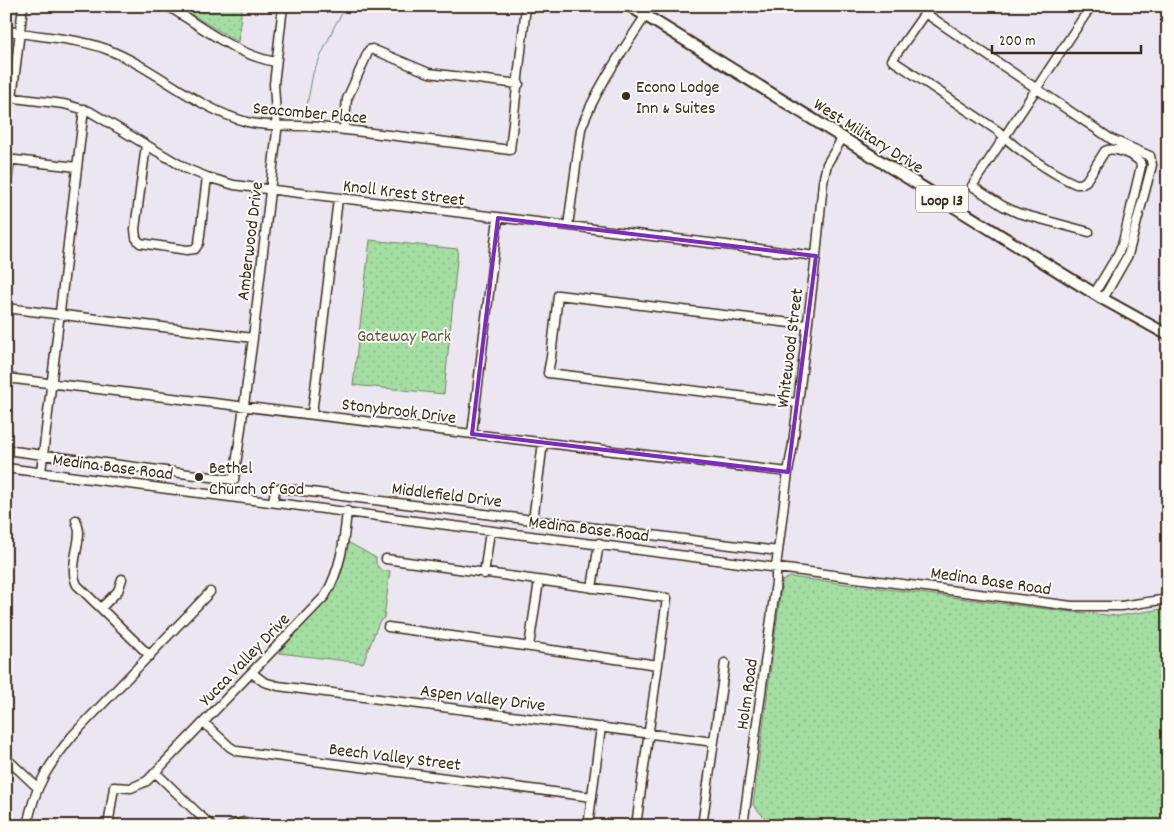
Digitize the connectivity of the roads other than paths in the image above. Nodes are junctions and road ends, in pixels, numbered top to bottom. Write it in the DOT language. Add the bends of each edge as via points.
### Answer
graph roads {
  1 [pos="23,6"];
  2 [pos="168,6"];
  3 [pos="283,6"];
  4 [pos="526,6"];
  5 [pos="630,6"];
  6 [pos="1091,6"];
  7 [pos="928,10"];
  8 [pos="646,16"];
  9 [pos="6,30"];
  10 [pos="20,33"];
  11 [pos="276,62"];
  12 [pos="519,84"];
  13 [pos="1036,87"];
  14 [pos="9,97"];
  15 [pos="84,110"];
  16 [pos="278,126"];
  17 [pos="344,130"];
  18 [pos="1106,136"];
  19 [pos="842,137"];
  20 [pos="1004,137"];
  21 [pos="146,145"];
  22 [pos="1107,150"];
  23 [pos="1150,156"];
  24 [pos="8,159"];
  25 [pos="1140,162"];
  26 [pos="77,167"];
  27 [pos="207,177"];
  28 [pos="1136,187"];
  29 [pos="1146,189"];
  30 [pos="270,191"];
  31 [pos="6,192"];
  32 [pos="338,199"];
  33 [pos="498,218"];
  34 [pos="1128,220"];
  35 [pos="1138,223"];
  36 [pos="568,226"];
  37 [pos="1089,232"];
  38 [pos="816,256"];
  39 [pos="1099,297"];
  40 [pos="6,308"];
  41 [pos="60,315"];
  42 [pos="807,325"];
  43 [pos="1168,335"];
  44 [pos="253,338"];
  45 [pos="6,378"];
  46 [pos="52,383"];
  47 [pos="797,403"];
  48 [pos="244,406"];
  49 [pos="312,414"];
  50 [pos="472,434"];
  51 [pos="543,442"];
  52 [pos="6,450"];
  53 [pos="43,455"];
  54 [pos="6,468"];
  55 [pos="41,472"];
  56 [pos="788,472"];
  57 [pos="273,502"];
  58 [pos="347,511"];
  59 [pos="76,520"];
  60 [pos="533,521"];
  61 [pos="490,531"];
  62 [pos="657,537"];
  63 [pos="599,543"];
  64 [pos="655,551"];
  65 [pos="778,551"];
  66 [pos="386,559"];
  67 [pos="776,567"];
  68 [pos="484,574"];
  69 [pos="122,579"];
  70 [pos="539,581"];
  71 [pos="592,588"];
  72 [pos="210,592"];
  73 [pos="1168,600"];
  74 [pos="101,608"];
  75 [pos="388,627"];
  76 [pos="529,646"];
  77 [pos="150,656"];
  78 [pos="725,663"];
  79 [pos="658,665"];
  80 [pos="252,673"];
  81 [pos="204,723"];
  82 [pos="601,727"];
  83 [pos="649,734"];
  84 [pos="714,742"];
  85 [pos="6,758"];
  86 [pos="156,773"];
  87 [pos="38,788"];
  88 [pos="592,797"];
  89 [pos="27,826"];
  90 [pos="108,826"];
  91 [pos="211,826"];
  92 [pos="231,826"];
  93 [pos="275,826"];
  94 [pos="588,826"];
  95 [pos="636,826"];
  96 [pos="702,826"];
  97 [pos="743,826"];
  1 -- 10 [label="street"];
  2 -- 11 [label="street" via="237,49"];
  3 -- 11 [label="street, Amberwood Drive"];
  4 -- 12 [label="street"];
  5 -- 8 [label="main road, West Military Drive / Loop 13"];
  6 -- 13 [label="street"];
  7 -- 13 [label="street"];
  7 -- 20 [label="street" via="892,60"];
  8 -- 19 [label="main road, West Military Drive / Loop 13"];
  8 -- 36 [label="street" via="595,96 585,118"];
  9 -- 10 [label="street, Seacomber Place"];
  10 -- 14 [label="street"];
  10 -- 16 [label="street, Seacomber Place" via="107,49 218,112 248,122"];
  11 -- 16 [label="street, Amberwood Drive" via="274,84"];
  12 -- 17 [label="street, Seacomber Place" via="510,150"];
  12 -- 17 [label="street" via="429,73 372,49 349,92"];
  13 -- 18 [label="street"];
  13 -- 20 [label="street"];
  14 -- 15 [label="street, Knoll Krest Street"];
  15 -- 21 [label="street, Knoll Krest Street"];
  15 -- 26 [label="street"];
  16 -- 17 [label="street, Seacomber Place"];
  16 -- 30 [label="street, Amberwood Drive"];
  18 -- 22 [label="street"];
  18 -- 23 [label="street"];
  19 -- 38 [label="street, Whitewood Street" via="824,175"];
  19 -- 39 [label="main road, West Military Drive / Loop 13"];
  20 -- 22 [label="street" via="1076,184 1086,181"];
  20 -- 37 [label="street" via="972,186 1018,213"];
  21 -- 27 [label="street, Knoll Krest Street"];
  21 -- 27 [label="street" via="135,229 137,241 195,249 199,243"];
  22 -- 25 [label="street" via="1114,149"];
  23 -- 25 [label="street"];
  23 -- 29 [label="street" via="1152,165"];
  24 -- 26 [label="street"];
  24 -- 31 [label="street"];
  25 -- 28 [label="street"];
  26 -- 41 [label="street"];
  27 -- 30 [label="street, Knoll Krest Street"];
  28 -- 29 [label="street"];
  28 -- 34 [label="street"];
  29 -- 35 [label="street"];
  30 -- 32 [label="street, Knoll Krest Street"];
  30 -- 44 [label="street, Amberwood Drive"];
  32 -- 33 [label="street, Knoll Krest Street"];
  32 -- 49 [label="street"];
  33 -- 36 [label="street, Knoll Krest Street"];
  33 -- 50 [label="street"];
  34 -- 35 [label="street"];
  34 -- 39 [label="street" via="1123,242"];
  35 -- 39 [label="street" via="1128,255"];
  36 -- 38 [label="street, Knoll Krest Street"];
  38 -- 42 [label="street, Whitewood Street"];
  39 -- 43 [label="main road, West Military Drive / Loop 13"];
  40 -- 41 [label="street"];
  41 -- 44 [label="street"];
  41 -- 46 [label="street"];
  42 -- 47 [label="street, Whitewood Street"];
  42 -- 47 [label="street" via="558,295 548,373"];
  44 -- 48 [label="street, Amberwood Drive"];
  45 -- 46 [label="street, Stonybrook Drive"];
  46 -- 48 [label="street, Stonybrook Drive"];
  46 -- 53 [label="street"];
  47 -- 56 [label="street, Whitewood Street"];
  48 -- 49 [label="street, Stonybrook Drive"];
  48 -- 53 [label="street, Amberwood Drive" via="234,480"];
  49 -- 50 [label="street, Stonybrook Drive"];
  50 -- 51 [label="street, Stonybrook Drive"];
  51 -- 56 [label="street, Stonybrook Drive"];
  51 -- 60 [label="street"];
  52 -- 53 [label="street"];
  53 -- 55 [label="street"];
  54 -- 55 [label="street, Medina Base Road"];
  55 -- 57 [label="street, Medina Base Road"];
  56 -- 65 [label="street, Whitewood Street"];
  57 -- 58 [label="street, Medina Base Road"];
  57 -- 60 [label="street, Middlefield Drive" via="275,490 279,488"];
  58 -- 61 [label="street, Medina Base Road"];
  58 -- 80 [label="street, Yucca Valley Drive" via="340,561 325,596"];
  59 -- 74 [label="street" via="79,531 75,581"];
  60 -- 62 [label="street, Middlefield Drive"];
  61 -- 63 [label="street, Medina Base Road"];
  61 -- 68 [label="street"];
  62 -- 64 [label="street"];
  62 -- 65 [label="street, Middlefield Drive"];
  63 -- 64 [label="street, Medina Base Road"];
  63 -- 71 [label="street"];
  64 -- 67 [label="street, Medina Base Road"];
  65 -- 67 [label="street, Whitewood Street"];
  66 -- 68 [label="street"];
  67 -- 73 [label="street, Medina Base Road" via="1077,606 1121,606"];
  67 -- 97 [label="street, Holm Road"];
  68 -- 70 [label="street"];
  69 -- 74 [label="street" via="118,591"];
  70 -- 71 [label="street"];
  70 -- 76 [label="street"];
  71 -- 79 [label="street" via="667,598"];
  72 -- 77 [label="street"];
  74 -- 77 [label="street"];
  75 -- 76 [label="street"];
  76 -- 79 [label="street"];
  77 -- 87 [label="street" via="74,735 51,763"];
  78 -- 84 [label="street"];
  79 -- 83 [label="street"];
  80 -- 81 [label="street, Yucca Valley Drive"];
  80 -- 82 [label="street, Aspen Valley Drive" via="264,682 278,686"];
  81 -- 86 [label="street, Yucca Valley Drive"];
  81 -- 88 [label="street, Beech Valley Street" via="230,748 238,751"];
  82 -- 83 [label="street, Aspen Valley Drive"];
  82 -- 88 [label="street"];
  83 -- 84 [label="street, Aspen Valley Drive"];
  83 -- 95 [label="street"];
  84 -- 96 [label="street"];
  85 -- 87 [label="street"];
  86 -- 90 [label="street, Yucca Valley Drive" via="137,787 114,787"];
  86 -- 91 [label="street"];
  87 -- 89 [label="street"];
  88 -- 94 [label="street"];
  92 -- 93 [label="street" via="244,822"];
}
